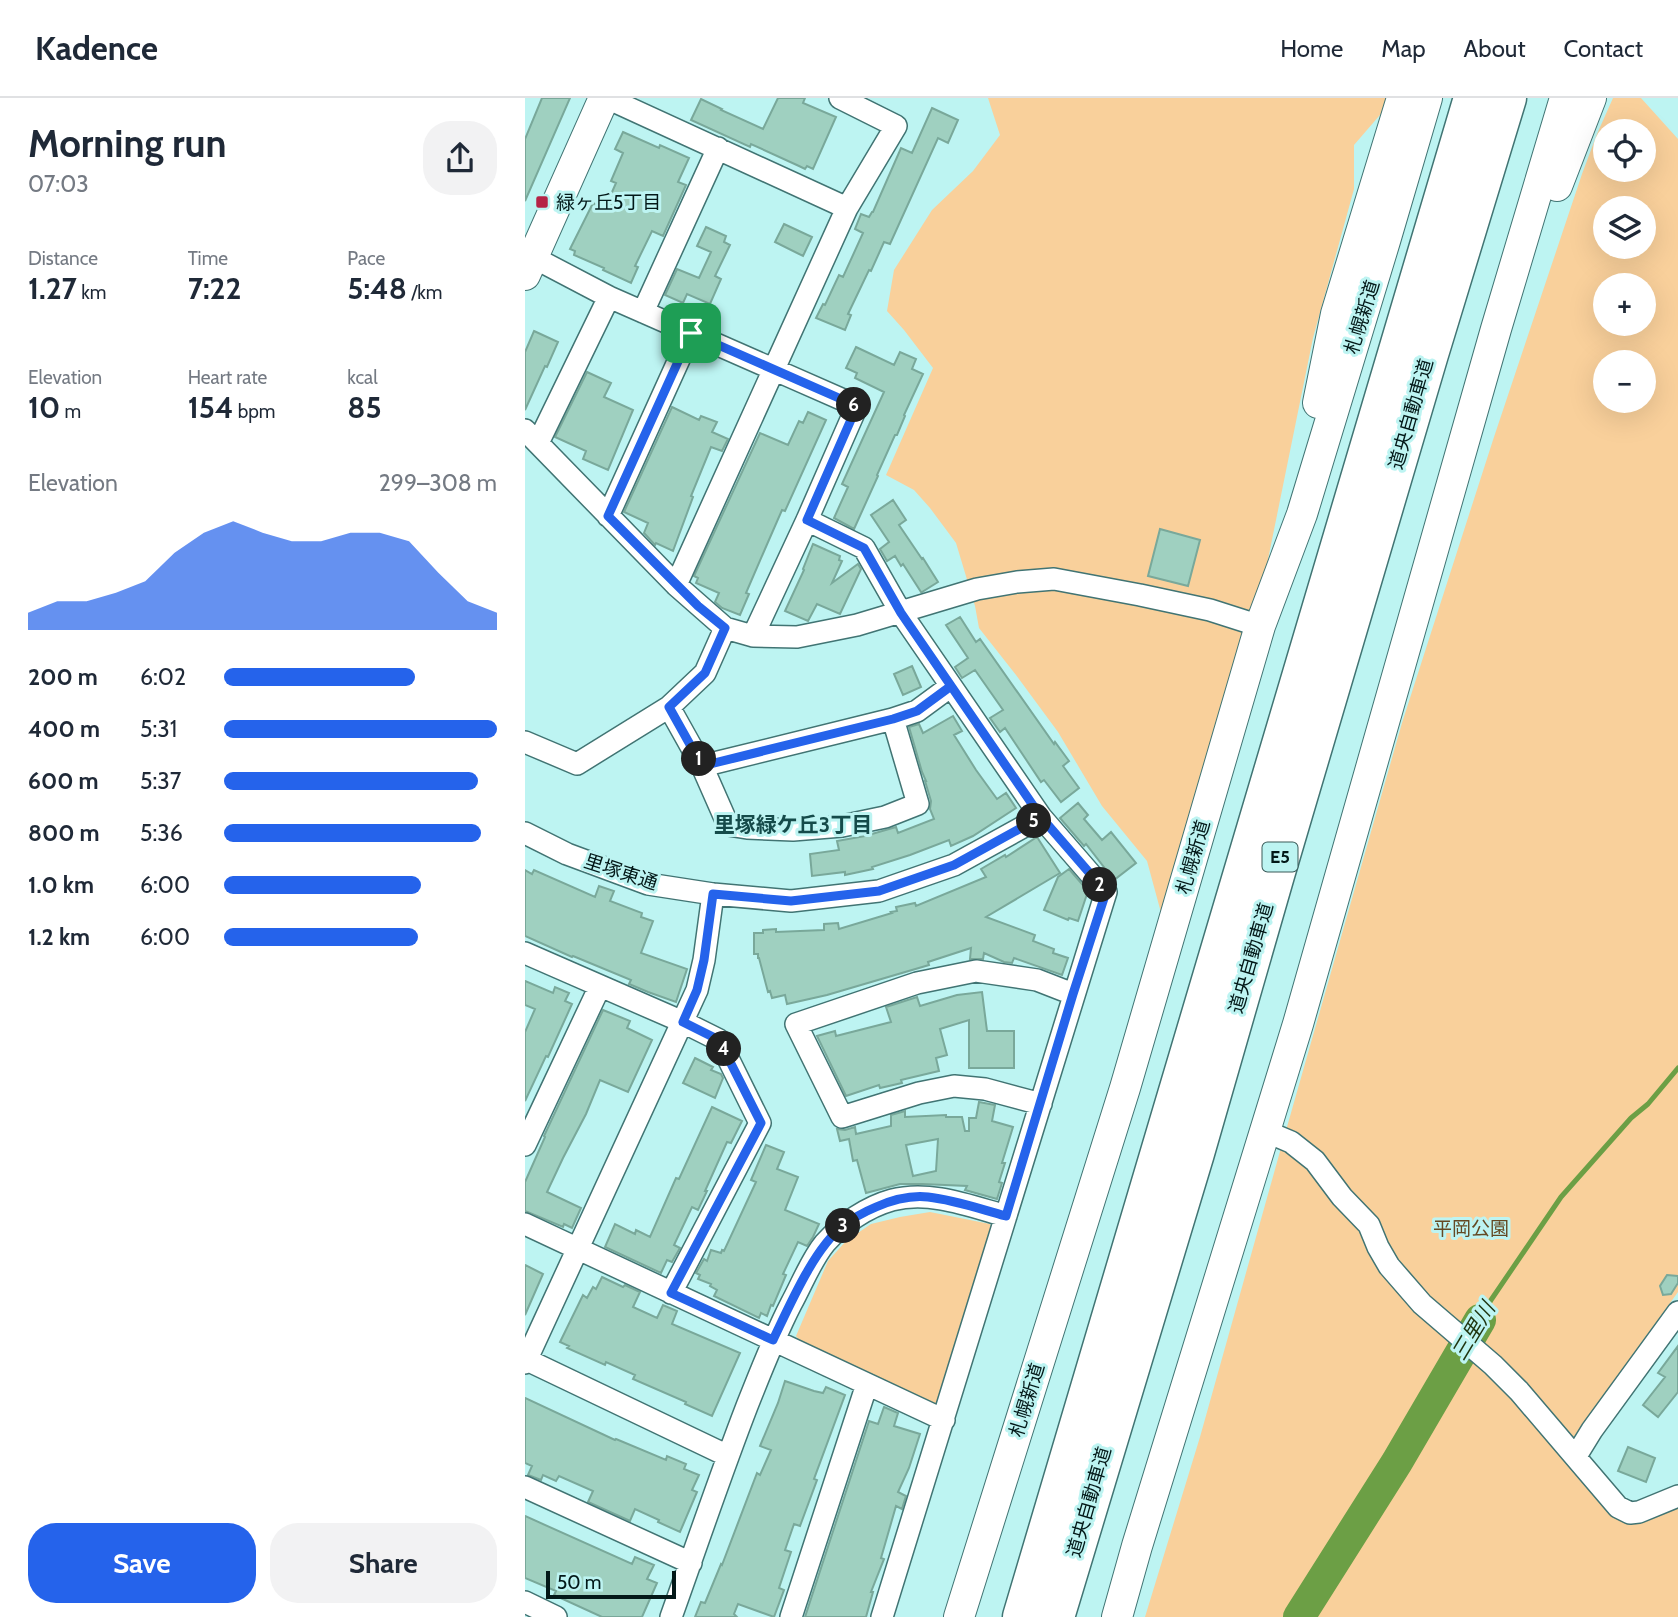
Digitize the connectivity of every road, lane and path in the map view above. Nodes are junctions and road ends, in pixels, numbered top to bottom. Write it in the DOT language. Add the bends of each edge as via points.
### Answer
graph roads {
  1 [pos="605,98"];
  2 [pos="840,98"];
  3 [pos="1402,98"];
  4 [pos="1427,98"];
  5 [pos="1473,98"];
  6 [pos="1507,98"];
  7 [pos="1565,98"];
  8 [pos="1591,98"];
  9 [pos="718,148"];
  10 [pos="847,208"];
  11 [pos="528,262"];
  12 [pos="608,297"];
  13 [pos="643,312"];
  14 [pos="1496,329"];
  15 [pos="691,333"];
  16 [pos="773,369"];
  17 [pos="531,436"];
  18 [pos="1302,514"];
  19 [pos="608,516"];
  20 [pos="807,520"];
  21 [pos="676,585"];
  22 [pos="901,613"];
  23 [pos="1260,626"];
  24 [pos="725,628"];
  25 [pos="753,636"];
  26 [pos="951,686"];
  27 [pos="669,707"];
  28 [pos="893,719"];
  29 [pos="525,742"];
  30 [pos="702,766"];
  31 [pos="1041,817"];
  32 [pos="525,833"];
  33 [pos="713,894"];
  34 [pos="525,953"];
  35 [pos="600,986"];
  36 [pos="1073,994"];
  37 [pos="683,1022"];
  38 [pos="1041,1104"];
  39 [pos="1265,1131"];
  40 [pos="525,1145"];
  41 [pos="1006,1216"];
  42 [pos="525,1224"];
  43 [pos="577,1249"];
  44 [pos="671,1293"];
  45 [pos="1677,1317"];
  46 [pos="773,1340"];
  47 [pos="525,1361"];
  48 [pos="867,1384"];
  49 [pos="944,1420"];
  50 [pos="728,1456"];
  51 [pos="1576,1456"];
  52 [pos="525,1488"];
  53 [pos="1678,1496"];
  54 [pos="691,1563"];
  55 [pos="525,1602"];
  56 [pos="556,1617"];
  57 [pos="671,1617"];
  58 [pos="791,1617"];
  59 [pos="882,1617"];
  60 [pos="959,1617"];
  61 [pos="1022,1617"];
  62 [pos="1055,1617"];
  63 [pos="1117,1617"];
  1 -- 9 [label="street"];
  1 -- 11 [label="street"];
  2 -- 10 [label="street" via="896,126"];
  3 -- 18 [label="street" via="1336,314 1308,449"];
  4 -- 18 [label="street, 札幌新道"];
  5 -- 61 [label="highway, 道央自動車道 / E5"];
  6 -- 62 [label="highway, 道央自動車道 / E5"];
  7 -- 14 [label="street"];
  8 -- 14 [label="street"];
  9 -- 10 [label="street"];
  9 -- 13 [label="street"];
  10 -- 16 [label="street"];
  11 -- 12 [label="street"];
  12 -- 13 [label="street"];
  12 -- 17 [label="street"];
  13 -- 15 [label="street"];
  14 -- 39 [label="street"];
  15 -- 16 [label="street"];
  15 -- 19 [label="street"];
  16 -- 20 [label="street" via="857,406"];
  16 -- 21 [label="street"];
  17 -- 19 [label="street"];
  18 -- 23 [label="street, 札幌新道"];
  19 -- 21 [label="street"];
  20 -- 22 [label="street" via="864,548"];
  20 -- 25 [label="street"];
  21 -- 24 [label="street"];
  22 -- 23 [label="street" via="977,589 1053,579 1210,610"];
  22 -- 25 [label="street" via="797,637"];
  22 -- 26 [label="street"];
  23 -- 60 [label="street, 札幌新道" via="1125,1088"];
  24 -- 25 [label="street"];
  24 -- 27 [label="street" via="705,673"];
  26 -- 28 [label="street" via="917,711"];
  26 -- 31 [label="street"];
  27 -- 29 [label="street" via="577,764"];
  27 -- 30 [label="street"];
  28 -- 30 [label="street"];
  28 -- 30 [label="street" via="918,804 885,817 793,830 728,825"];
  31 -- 33 [label="street, 里塚東通" via="954,865 879,891 791,901"];
  31 -- 36 [label="street" via="1106,892"];
  32 -- 33 [label="street, 里塚東通" via="648,884"];
  33 -- 37 [label="street" via="697,990"];
  34 -- 35 [label="street"];
  35 -- 37 [label="street"];
  35 -- 40 [label="street"];
  36 -- 38 [label="street"];
  36 -- 38 [label="street" via="1037,980 976,971 917,983 796,1024 842,1117 954,1086 985,1088"];
  37 -- 43 [label="street"];
  37 -- 44 [label="street" via="719,1040 761,1123"];
  38 -- 41 [label="street"];
  39 -- 51 [label="street" via="1291,1142 1315,1161 1369,1224 1389,1266 1422,1304 1493,1365"];
  39 -- 63 [label="street"];
  41 -- 46 [label="street" via="925,1196 892,1200 862,1213 824,1245"];
  41 -- 49 [label="street"];
  42 -- 43 [label="street"];
  43 -- 44 [label="street"];
  43 -- 47 [label="street"];
  44 -- 46 [label="street"];
  45 -- 51 [label="street"];
  46 -- 48 [label="street"];
  46 -- 50 [label="street"];
  47 -- 50 [label="street"];
  48 -- 49 [label="street"];
  48 -- 58 [label="street"];
  49 -- 59 [label="street"];
  50 -- 54 [label="street"];
  51 -- 53 [label="street" via="1618,1507 1630,1513"];
  52 -- 54 [label="street"];
  54 -- 57 [label="street"];
  55 -- 56 [label="street"];
}
